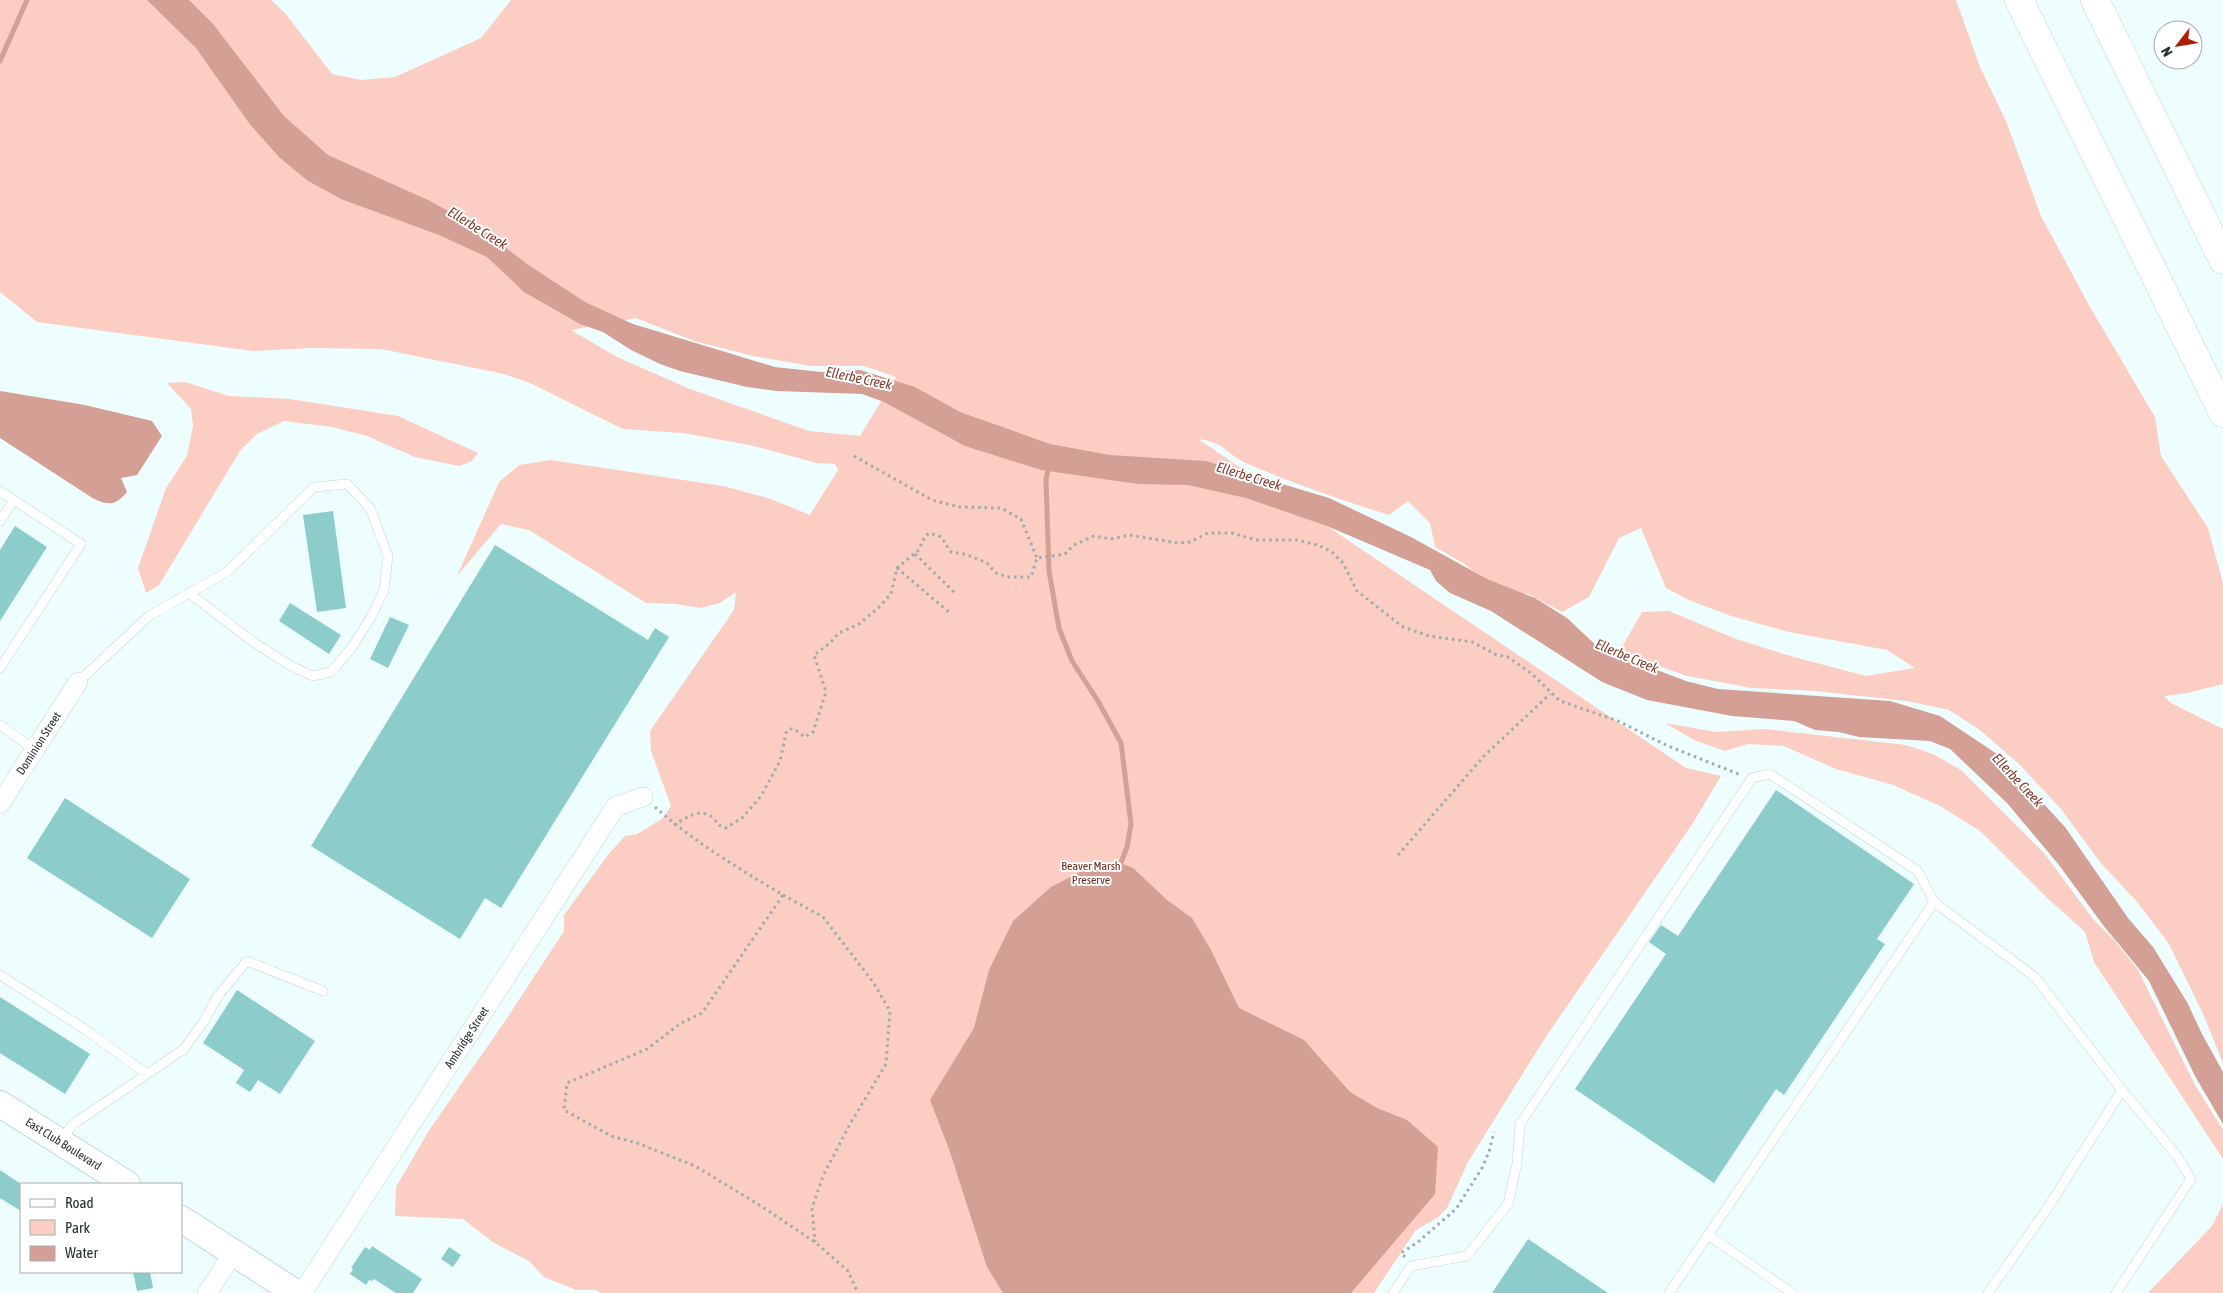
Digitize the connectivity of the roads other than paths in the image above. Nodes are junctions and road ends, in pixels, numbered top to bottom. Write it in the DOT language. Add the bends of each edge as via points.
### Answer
graph roads {
  1 [pos="2019,0"];
  2 [pos="2095,0"];
  3 [pos="2223,260"];
  4 [pos="2223,413"];
  5 [pos="0,490"];
  6 [pos="14,500"];
  7 [pos="0,522"];
  8 [pos="189,593"];
  9 [pos="0,668"];
  10 [pos="78,682"];
  11 [pos="0,725"];
  12 [pos="34,750"];
  13 [pos="643,797"];
  14 [pos="0,804"];
  15 [pos="1934,902"];
  16 [pos="0,974"];
  17 [pos="323,991"];
  18 [pos="147,1074"];
  19 [pos="2122,1090"];
  20 [pos="0,1104"];
  21 [pos="60,1142"];
  22 [pos="125,1183"];
  23 [pos="182,1220"];
  24 [pos="1708,1235"];
  25 [pos="234,1252"];
  26 [pos="207,1293"];
  27 [pos="296,1293"];
  28 [pos="302,1293"];
  29 [pos="1393,1293"];
  30 [pos="1670,1293"];
  31 [pos="1792,1293"];
  32 [pos="1988,1293"];
  33 [pos="2116,1293"];
  1 -- 4 [label="highway"];
  2 -- 3 [label="highway"];
  5 -- 6 [label="lane"];
  6 -- 7 [label="lane"];
  6 -- 9 [label="lane" via="81,544"];
  8 -- 8 [label="lane" via="227,572 314,487 347,484 370,508 388,556 384,590 353,646 331,672 313,676 256,644"];
  8 -- 10 [label="lane" via="149,616"];
  10 -- 12 [label="street, Dominion Street"];
  11 -- 12 [label="lane"];
  12 -- 14 [label="street, Dominion Street"];
  13 -- 28 [label="street, Ambridge Street" via="616,806"];
  15 -- 19 [label="lane" via="2035,976"];
  15 -- 24 [label="lane"];
  15 -- 29 [label="lane" via="1918,871 1770,774 1752,778 1520,1124 1518,1163 1508,1204 1467,1256 1411,1266"];
  16 -- 18 [label="lane"];
  17 -- 18 [label="lane" via="247,960 218,996 184,1049"];
  18 -- 21 [label="lane" via="72,1125"];
  19 -- 32 [label="lane" via="2049,1206"];
  19 -- 33 [label="lane" via="2177,1156 2191,1179"];
  20 -- 21 [label="street, East Club Boulevard"];
  21 -- 22 [label="street, East Club Boulevard"];
  23 -- 25 [label="street"];
  24 -- 30 [label="lane"];
  24 -- 31 [label="lane"];
  25 -- 26 [label="street"];
  25 -- 27 [label="street"];
}
